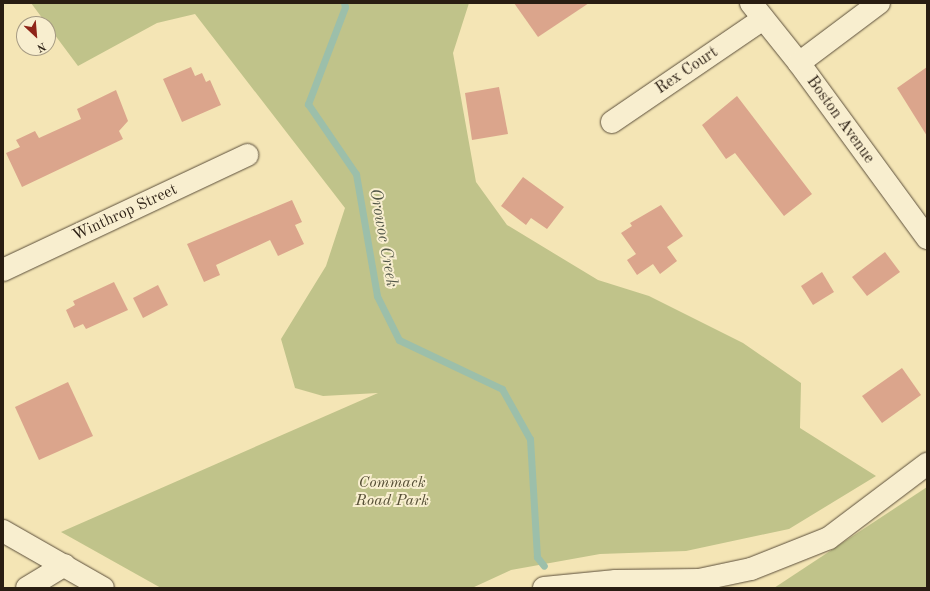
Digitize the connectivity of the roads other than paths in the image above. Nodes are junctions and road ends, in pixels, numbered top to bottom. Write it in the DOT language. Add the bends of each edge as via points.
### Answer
graph roads {
  1 [pos="879,3"];
  2 [pos="757,11"];
  3 [pos="799,63"];
  4 [pos="612,122"];
  5 [pos="247,155"];
  6 [pos="927,238"];
  7 [pos="3,270"];
  8 [pos="927,464"];
  9 [pos="3,531"];
  10 [pos="65,565"];
  11 [pos="26,588"];
  12 [pos="103,588"];
  13 [pos="544,588"];
  1 -- 3 [label="street"];
  2 -- 3 [label="street, Boston Avenue"];
  2 -- 4 [label="street, Rex Court"];
  3 -- 6 [label="street, Boston Avenue"];
  5 -- 7 [label="street, Winthrop Street"];
  8 -- 13 [label="street" via="829,538 751,569 699,580 616,581"];
  9 -- 10 [label="street"];
  10 -- 11 [label="street"];
  10 -- 12 [label="street"];
}
